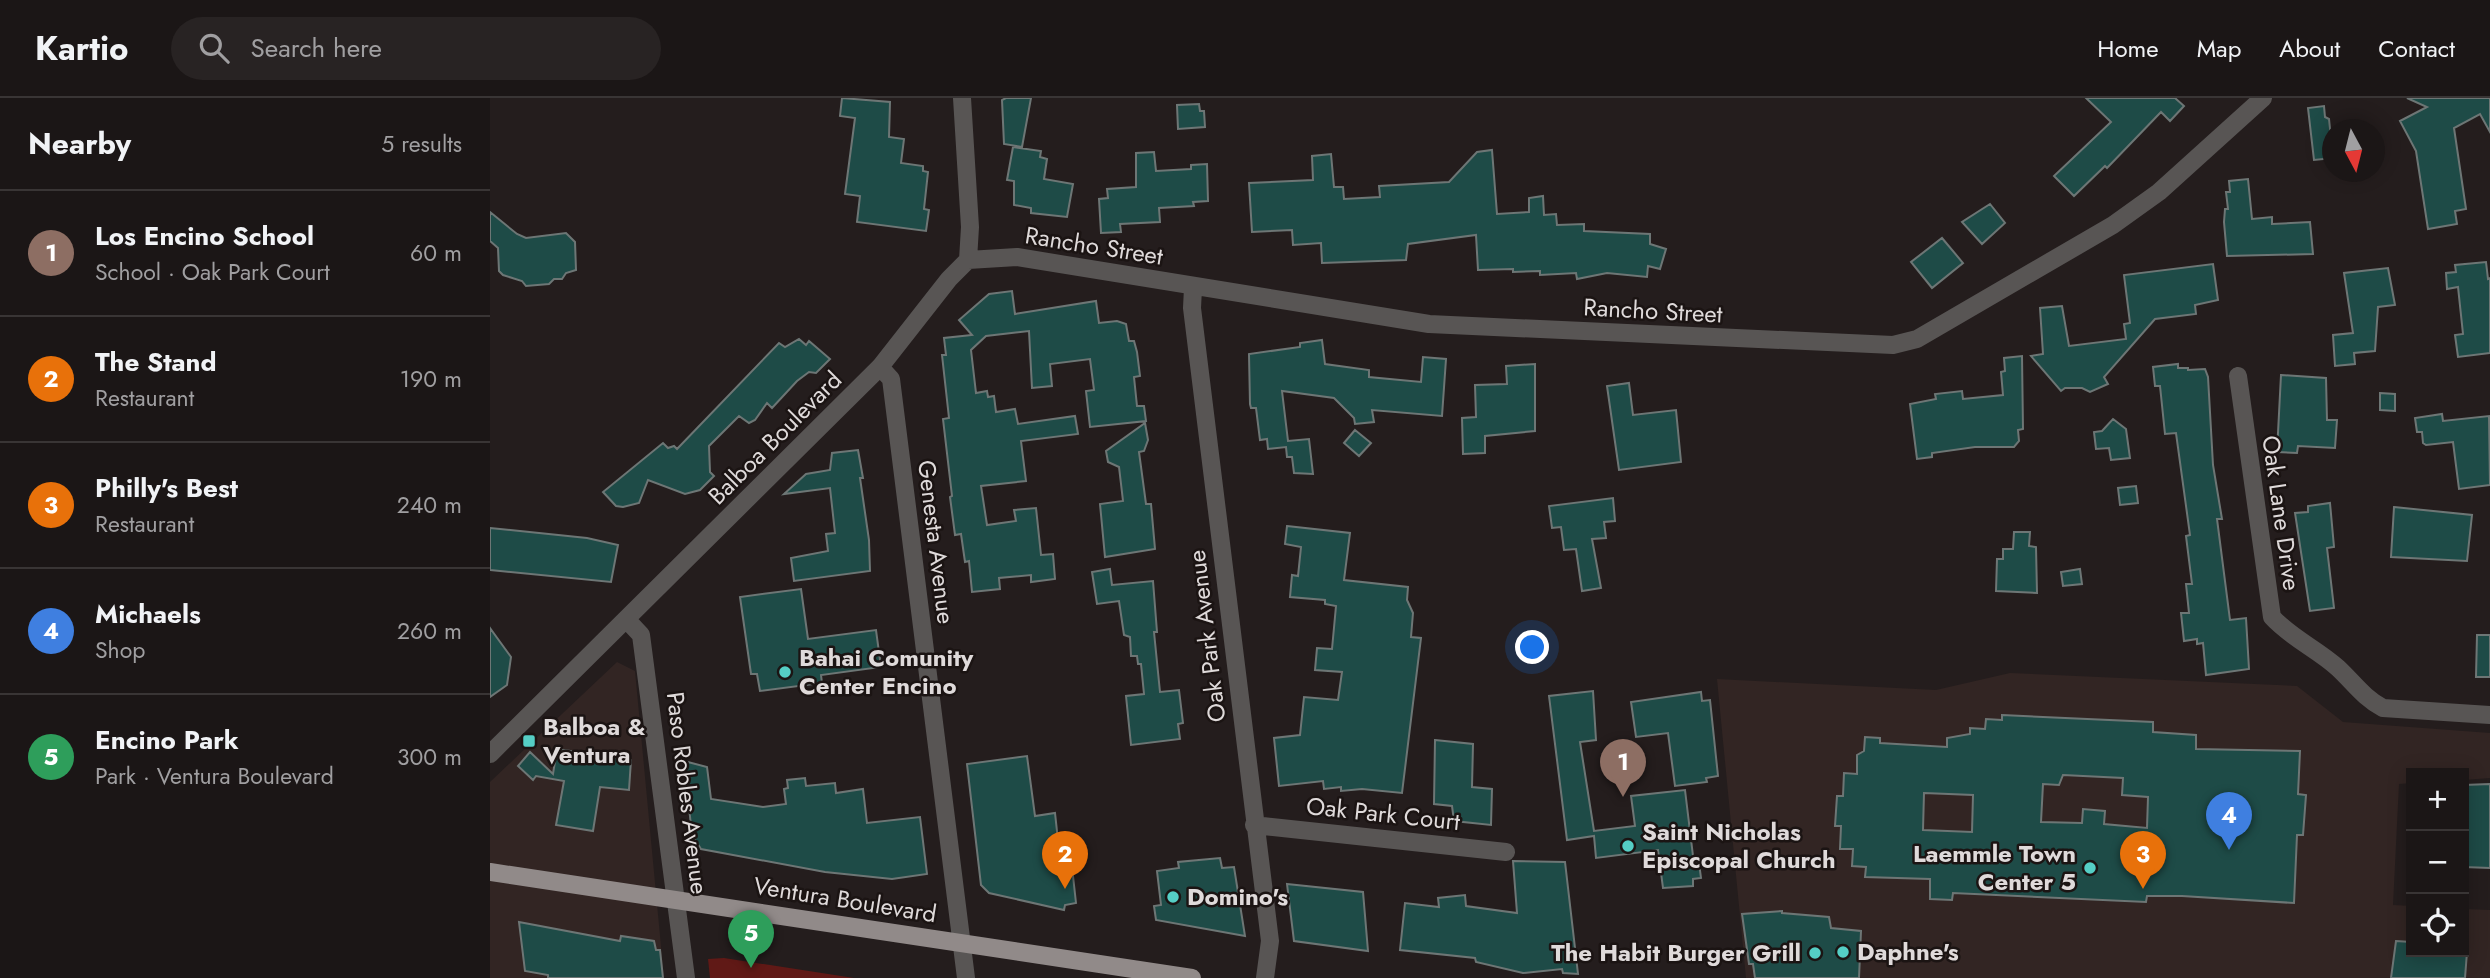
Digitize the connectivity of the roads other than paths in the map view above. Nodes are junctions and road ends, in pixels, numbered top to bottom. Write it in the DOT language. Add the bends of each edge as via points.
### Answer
graph roads {
  1 [pos="962,98"];
  2 [pos="2263,98"];
  3 [pos="968,260"];
  4 [pos="1193,288"];
  5 [pos="880,367"];
  6 [pos="2238,376"];
  7 [pos="627,620"];
  8 [pos="2490,715"];
  9 [pos="490,754"];
  10 [pos="1254,825"];
  11 [pos="1506,852"];
  12 [pos="490,872"];
  13 [pos="676,898"];
  14 [pos="961,944"];
  15 [pos="686,978"];
  16 [pos="966,978"];
  17 [pos="1192,978"];
  18 [pos="1265,978"];
  1 -- 3 [label="street"];
  2 -- 4 [label="street, Rancho Street" via="2159,192 2113,225 1917,339 1893,345 1429,324"];
  3 -- 4 [label="street, Rancho Street" via="1017,257"];
  3 -- 5 [label="street, Balboa Boulevard"];
  4 -- 10 [label="street, Oak Park Avenue"];
  5 -- 7 [label="street, Balboa Boulevard"];
  5 -- 14 [label="street, Genesta Avenue" via="891,379"];
  6 -- 8 [label="street, Oak Lane Drive" via="2272,617 2337,667 2368,701 2384,708"];
  7 -- 9 [label="street, Balboa Boulevard"];
  7 -- 13 [label="street, Paso Robles Avenue" via="641,635"];
  10 -- 11 [label="street, Oak Park Court"];
  10 -- 18 [label="street, Oak Park Avenue" via="1270,941"];
  12 -- 13 [label="main road, Ventura Boulevard"];
  13 -- 14 [label="main road, Ventura Boulevard"];
  13 -- 15 [label="street, Paso Robles Avenue"];
  14 -- 16 [label="street, Genesta Avenue"];
  14 -- 17 [label="main road, Ventura Boulevard"];
}
